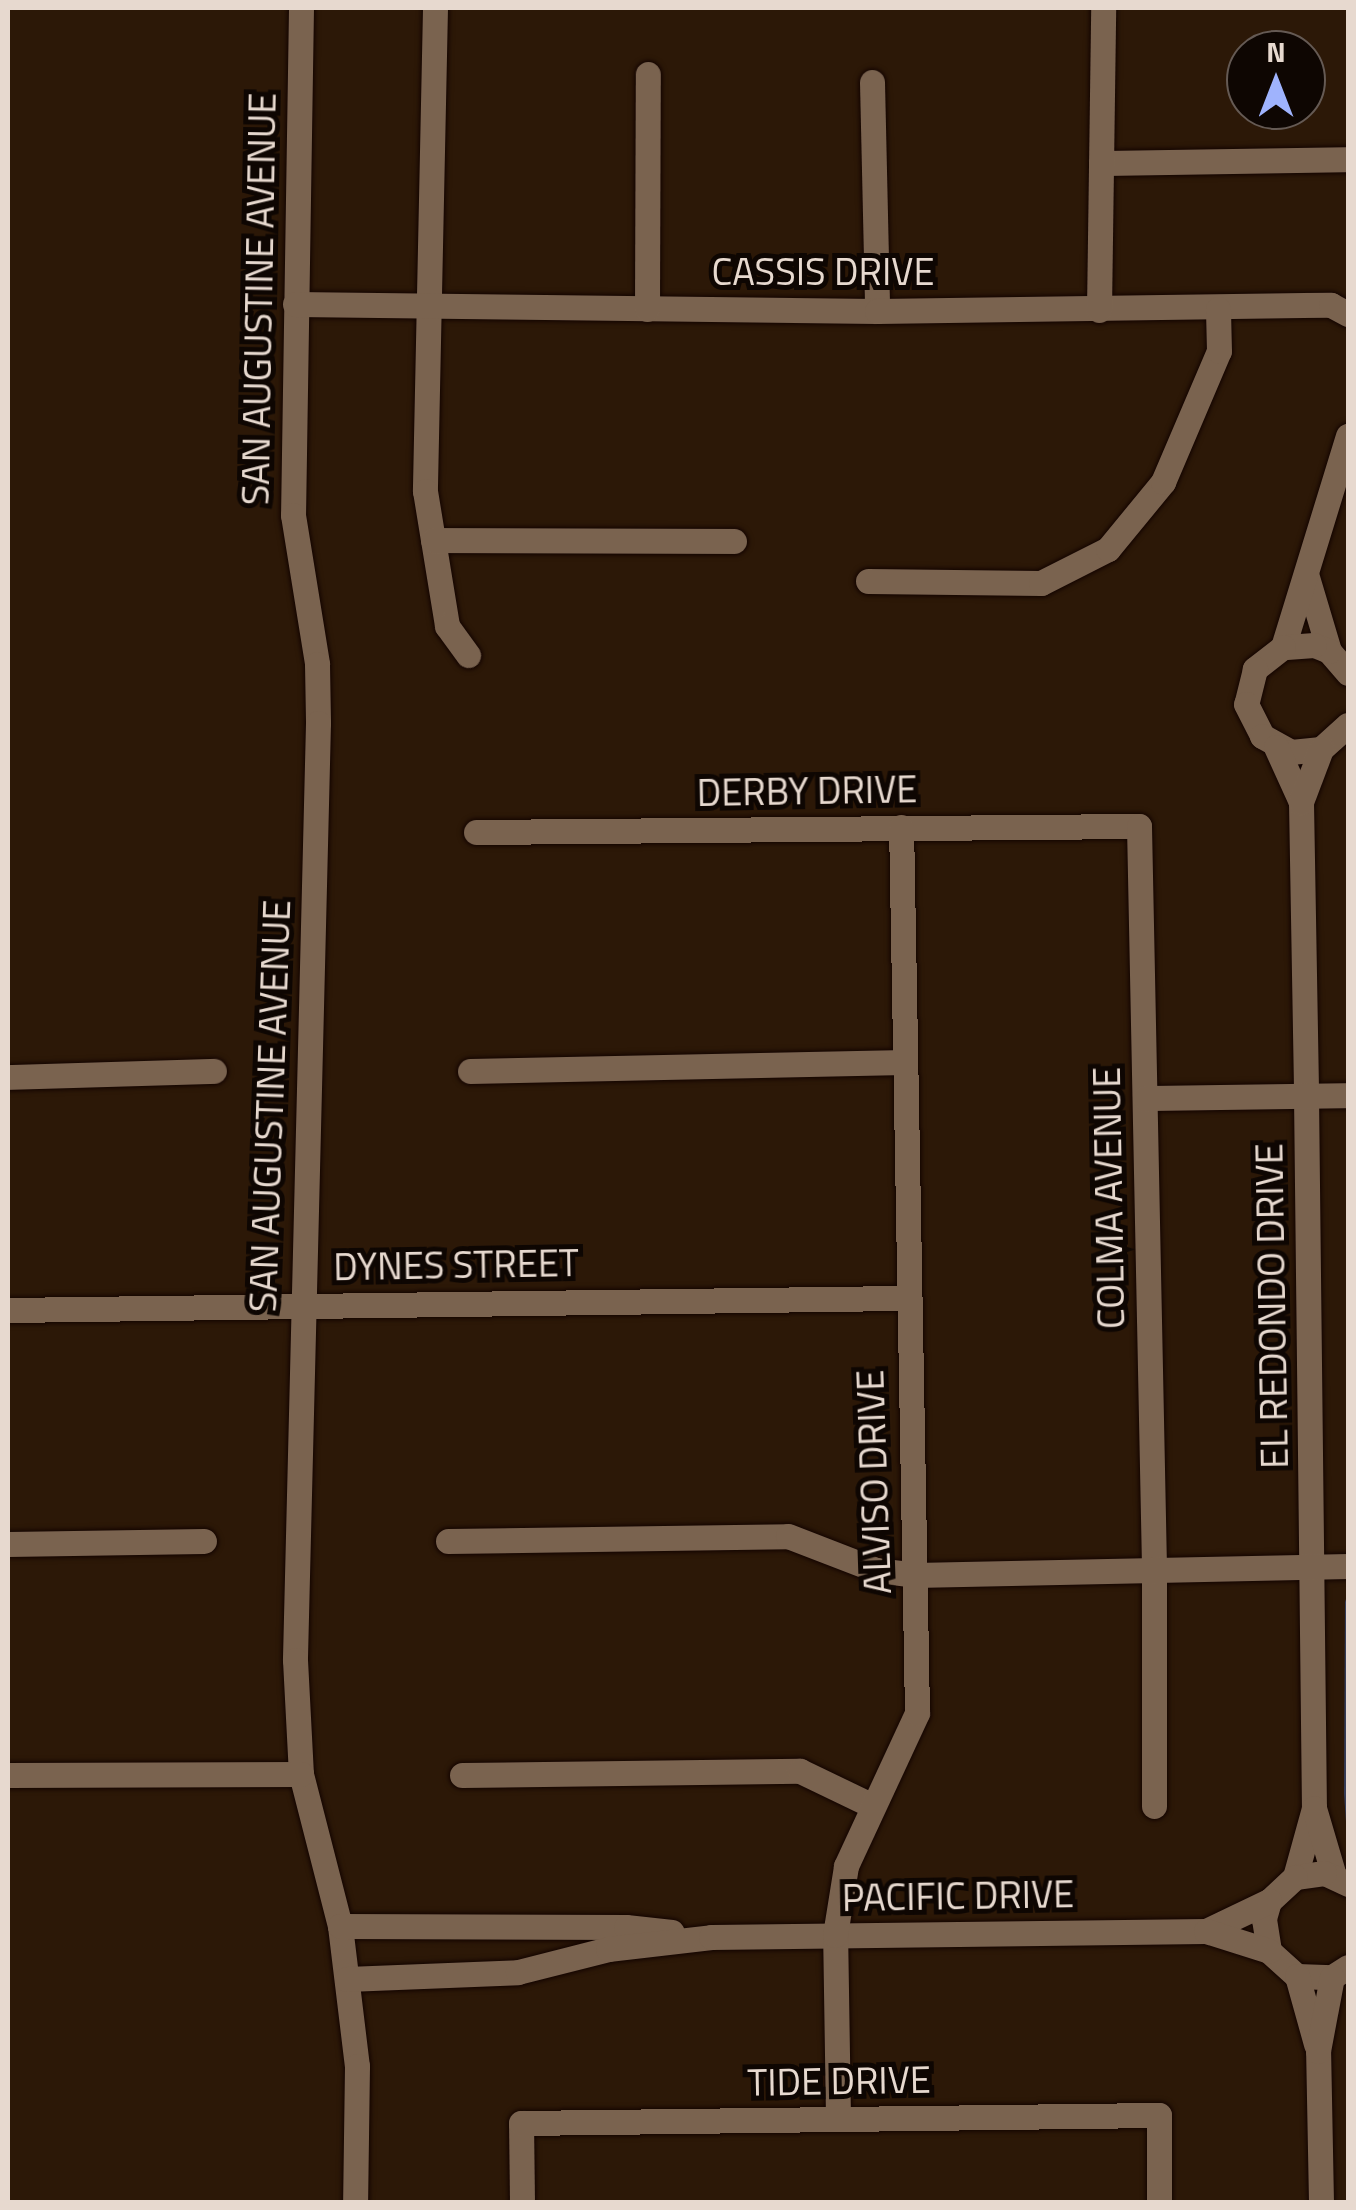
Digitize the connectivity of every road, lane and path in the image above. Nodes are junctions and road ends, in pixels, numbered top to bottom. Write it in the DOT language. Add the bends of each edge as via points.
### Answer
graph roads {
  1 [pos="301,8"];
  2 [pos="436,8"];
  3 [pos="1103,8"];
  4 [pos="648,74"];
  5 [pos="872,82"];
  6 [pos="1348,159"];
  7 [pos="1101,163"];
  8 [pos="295,304"];
  9 [pos="429,307"];
  10 [pos="647,308"];
  11 [pos="1218,309"];
  12 [pos="877,310"];
  13 [pos="1099,310"];
  14 [pos="1348,314"];
  15 [pos="1348,436"];
  16 [pos="433,540"];
  17 [pos="734,542"];
  18 [pos="1306,578"];
  19 [pos="868,581"];
  20 [pos="1283,646"];
  21 [pos="1329,652"];
  22 [pos="468,655"];
  23 [pos="1348,672"];
  24 [pos="1348,725"];
  25 [pos="1276,747"];
  26 [pos="1321,749"];
  27 [pos="1301,802"];
  28 [pos="1139,826"];
  29 [pos="901,827"];
  30 [pos="476,832"];
  31 [pos="905,1062"];
  32 [pos="214,1071"];
  33 [pos="470,1071"];
  34 [pos="8,1077"];
  35 [pos="1348,1094"];
  36 [pos="1306,1095"];
  37 [pos="1145,1098"];
  38 [pos="906,1298"];
  39 [pos="302,1304"];
  40 [pos="8,1310"];
  41 [pos="204,1540"];
  42 [pos="448,1540"];
  43 [pos="8,1544"];
  44 [pos="1313,1566"];
  45 [pos="1348,1566"];
  46 [pos="1154,1569"];
  47 [pos="915,1575"];
  48 [pos="300,1774"];
  49 [pos="462,1775"];
  50 [pos="8,1776"];
  51 [pos="873,1806"];
  52 [pos="1154,1806"];
  53 [pos="1314,1808"];
  54 [pos="1294,1877"];
  55 [pos="1341,1880"];
  56 [pos="1270,1901"];
  57 [pos="340,1926"];
  58 [pos="1206,1931"];
  59 [pos="835,1935"];
  60 [pos="711,1937"];
  61 [pos="1270,1951"];
  62 [pos="1340,1972"];
  63 [pos="1298,1976"];
  64 [pos="348,1978"];
  65 [pos="1318,2051"];
  66 [pos="838,2118"];
  67 [pos="1348,2162"];
  68 [pos="1321,2163"];
  69 [pos="355,2202"];
  70 [pos="522,2202"];
  71 [pos="1158,2202"];
  72 [pos="1321,2202"];
  1 -- 8 [label="street, SAN AUGUSTINE AVENUE"];
  2 -- 9 [label="street"];
  3 -- 7 [label="street"];
  4 -- 10 [label="street"];
  5 -- 12 [label="street"];
  6 -- 7 [label="street"];
  7 -- 13 [label="street"];
  8 -- 9 [label="street, CASSIS DRIVE"];
  8 -- 39 [label="street, SAN AUGUSTINE AVENUE" via="293,516 317,664 318,723"];
  9 -- 10 [label="street, CASSIS DRIVE"];
  9 -- 16 [label="street" via="425,492"];
  10 -- 12 [label="street, CASSIS DRIVE"];
  11 -- 13 [label="street, CASSIS DRIVE"];
  11 -- 14 [label="street, CASSIS DRIVE" via="1332,305"];
  11 -- 19 [label="street" via="1219,351 1162,482 1108,549 1041,583"];
  12 -- 13 [label="street, CASSIS DRIVE"];
  15 -- 18 [label="street"];
  16 -- 17 [label="street"];
  16 -- 22 [label="street" via="447,626"];
  18 -- 20 [label="street"];
  18 -- 21 [label="street"];
  20 -- 21 [label="street" via="1314,645"];
  20 -- 25 [label="street, EL REDONDO DRIVE" via="1255,669 1246,704 1251,721"];
  21 -- 23 [label="street"];
  24 -- 26 [label="street"];
  25 -- 26 [label="street"];
  25 -- 27 [label="street, EL REDONDO DRIVE"];
  26 -- 27 [label="street, EL REDONDO DRIVE"];
  27 -- 36 [label="street, EL REDONDO DRIVE"];
  28 -- 29 [label="street, DERBY DRIVE"];
  28 -- 37 [label="street, COLMA AVENUE"];
  29 -- 30 [label="street, DERBY DRIVE"];
  29 -- 31 [label="street, ALVISO DRIVE"];
  31 -- 33 [label="street"];
  31 -- 38 [label="street, ALVISO DRIVE"];
  32 -- 34 [label="street"];
  35 -- 36 [label="street"];
  36 -- 37 [label="street"];
  36 -- 44 [label="street, EL REDONDO DRIVE"];
  37 -- 46 [label="street, COLMA AVENUE"];
  38 -- 39 [label="street, DYNES STREET"];
  38 -- 47 [label="street, ALVISO DRIVE"];
  39 -- 40 [label="street, DYNES STREET"];
  39 -- 48 [label="street, SAN AUGUSTINE AVENUE" via="295,1660"];
  41 -- 43 [label="street"];
  42 -- 47 [label="street" via="788,1536 876,1570"];
  44 -- 45 [label="street"];
  44 -- 46 [label="street"];
  44 -- 53 [label="street, EL REDONDO DRIVE"];
  46 -- 47 [label="street"];
  46 -- 52 [label="street, COLMA AVENUE"];
  47 -- 51 [label="street, ALVISO DRIVE" via="916,1713"];
  48 -- 50 [label="street"];
  48 -- 57 [label="street, SAN AUGUSTINE AVENUE"];
  49 -- 51 [label="street" via="800,1772"];
  51 -- 59 [label="street, ALVISO DRIVE" via="846,1866"];
  53 -- 54 [label="street, EL REDONDO DRIVE"];
  53 -- 55 [label="street, EL REDONDO DRIVE"];
  54 -- 55 [label="street"];
  54 -- 56 [label="street, PACIFIC DRIVE"];
  56 -- 58 [label="street, PACIFIC DRIVE"];
  56 -- 61 [label="street" via="1264,1918"];
  57 -- 60 [label="street, PACIFIC DRIVE" via="626,1926"];
  57 -- 64 [label="street, SAN AUGUSTINE AVENUE"];
  58 -- 59 [label="street, PACIFIC DRIVE"];
  58 -- 61 [label="street, PACIFIC DRIVE"];
  59 -- 60 [label="street, PACIFIC DRIVE"];
  59 -- 66 [label="street, ALVISO DRIVE"];
  60 -- 64 [label="street, PACIFIC DRIVE" via="608,1949 518,1972"];
  61 -- 63 [label="street"];
  62 -- 63 [label="street"];
  62 -- 65 [label="street"];
  63 -- 65 [label="street"];
  64 -- 69 [label="street, SAN AUGUSTINE AVENUE" via="357,2066"];
  65 -- 68 [label="street"];
  66 -- 70 [label="street, TIDE DRIVE" via="521,2124"];
  66 -- 71 [label="street, TIDE DRIVE" via="1159,2115"];
  67 -- 68 [label="street"];
  68 -- 72 [label="street"];
}
